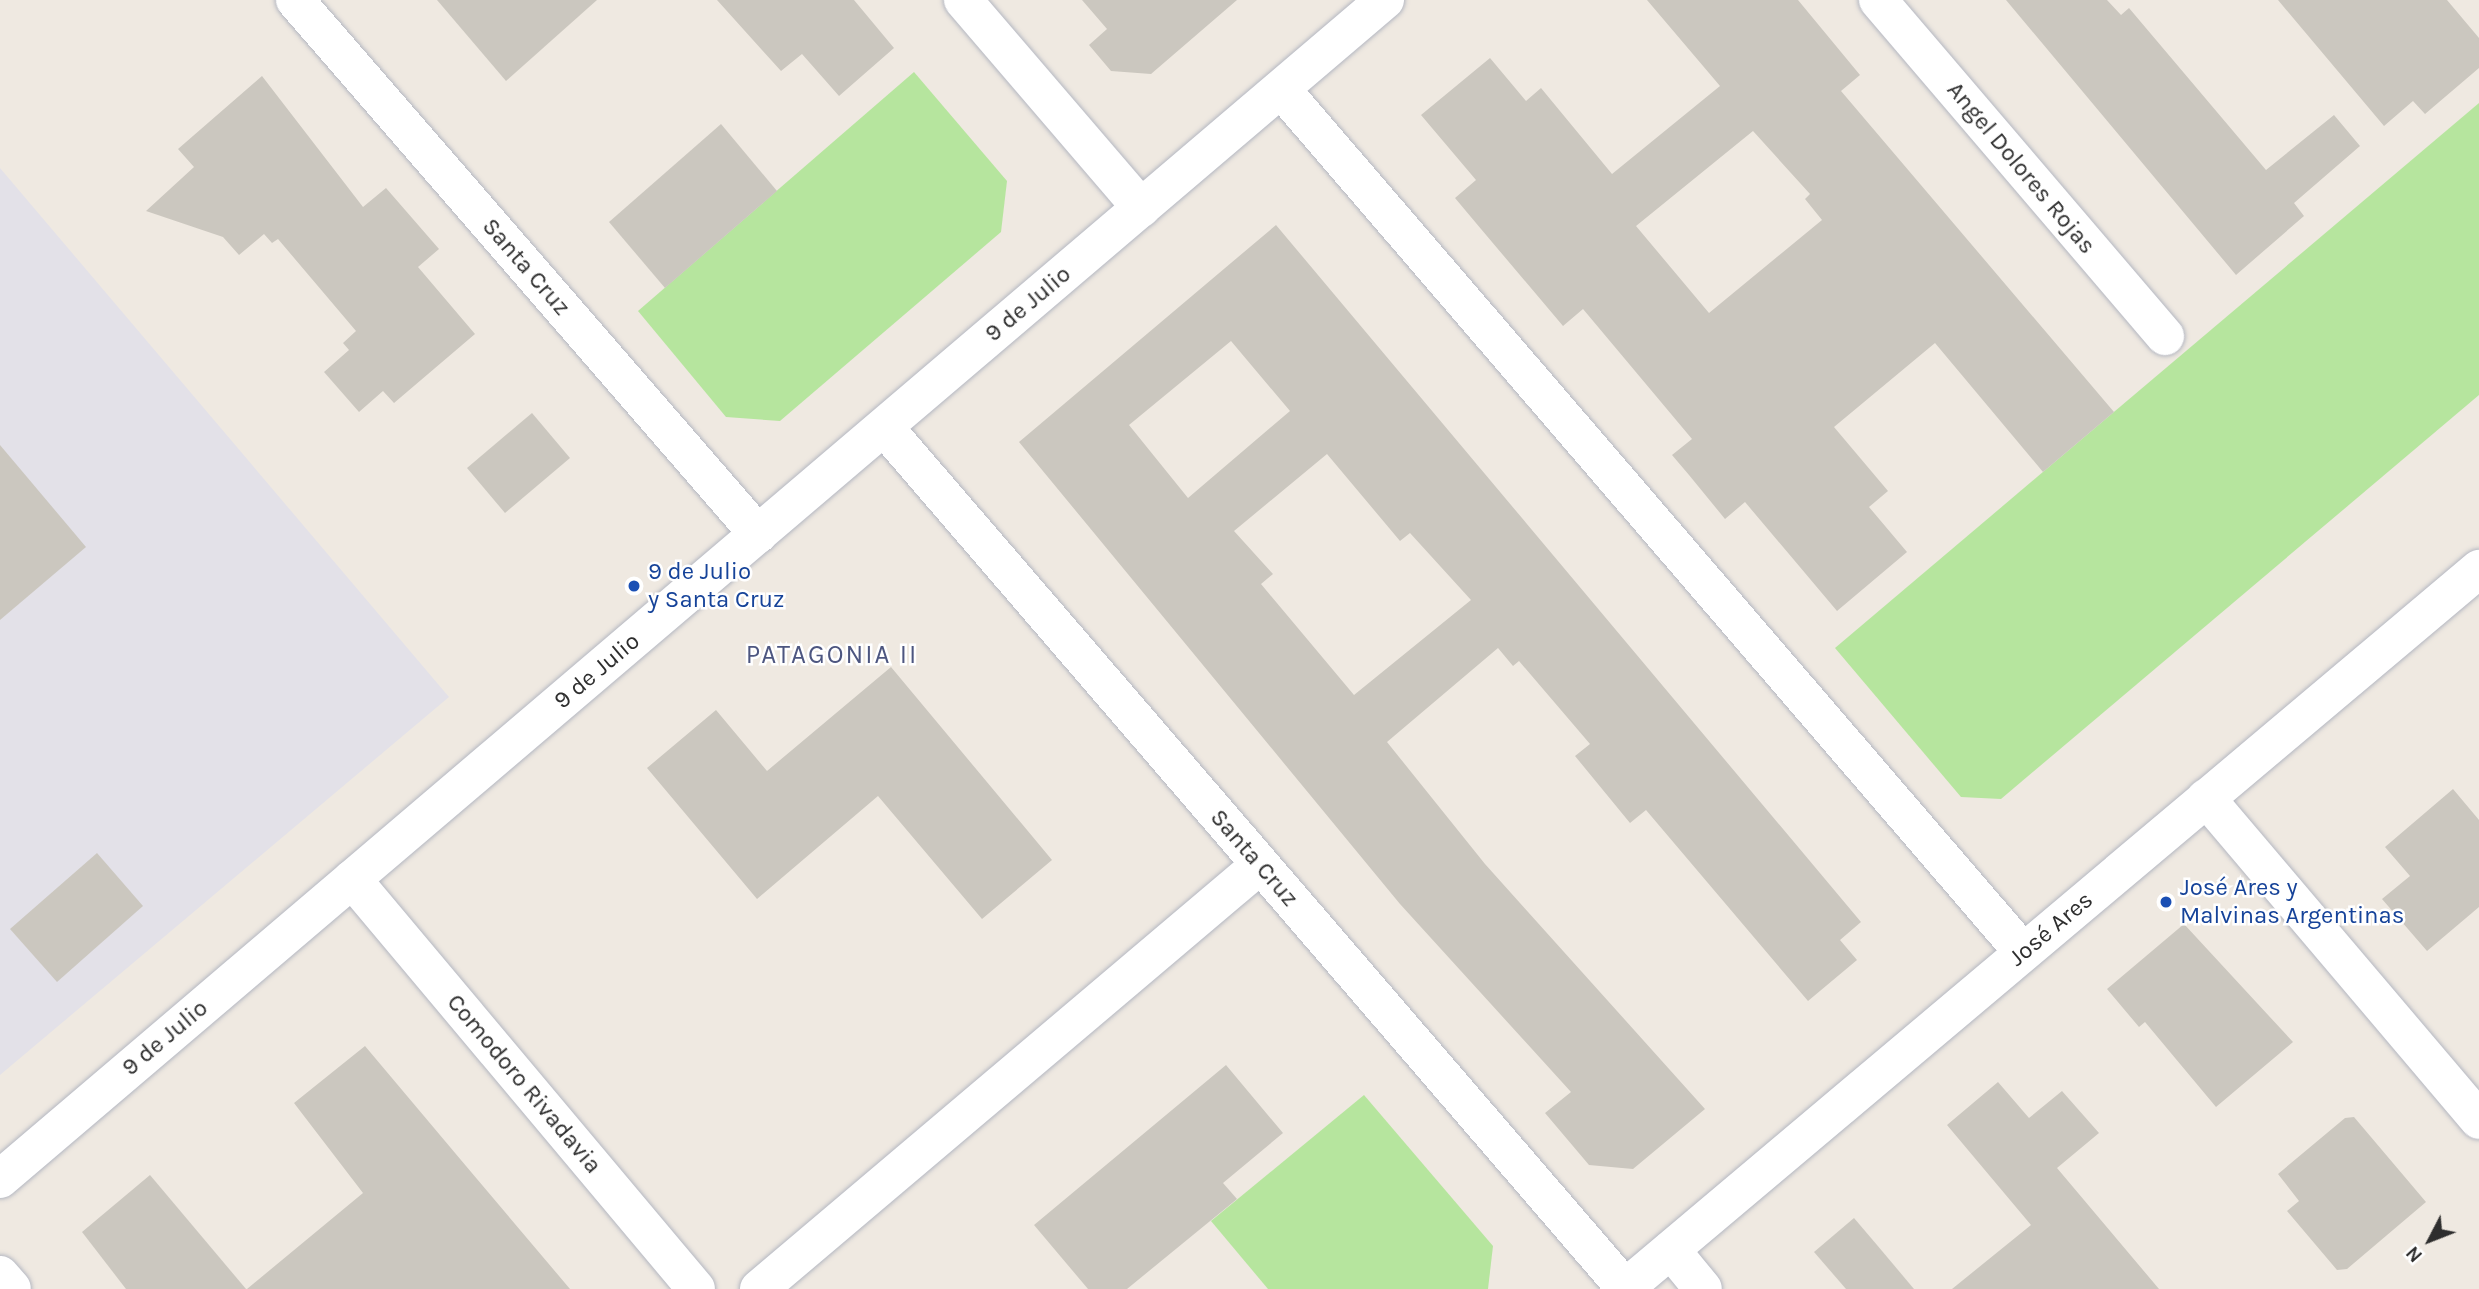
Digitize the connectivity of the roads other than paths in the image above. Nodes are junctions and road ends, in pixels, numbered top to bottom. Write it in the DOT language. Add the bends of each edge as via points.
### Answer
graph roads {
  1 [pos="295,0"];
  2 [pos="963,0"];
  3 [pos="1385,0"];
  4 [pos="1878,0"];
  5 [pos="1281,89"];
  6 [pos="1141,208"];
  7 [pos="2165,336"];
  8 [pos="884,427"];
  9 [pos="758,534"];
  10 [pos="2479,569"];
  11 [pos="2206,798"];
  12 [pos="1260,865"];
  13 [pos="352,879"];
  14 [pos="2024,953"];
  15 [pos="2479,1120"];
  16 [pos="0,1179"];
  17 [pos="1671,1250"];
  18 [pos="0,1275"];
  19 [pos="12,1289"];
  20 [pos="696,1289"];
  21 [pos="759,1289"];
  22 [pos="1624,1289"];
  23 [pos="1703,1289"];
  1 -- 9 [label="street, Santa Cruz"];
  2 -- 6 [label="street"];
  3 -- 5 [label="street, 9 de Julio"];
  4 -- 7 [label="street, Angel Dolores Rojas"];
  5 -- 6 [label="street, 9 de Julio"];
  5 -- 14 [label="street"];
  6 -- 8 [label="street, 9 de Julio"];
  8 -- 9 [label="street, 9 de Julio"];
  8 -- 12 [label="street, Santa Cruz"];
  9 -- 13 [label="street, 9 de Julio"];
  10 -- 11 [label="street, José Ares"];
  11 -- 14 [label="street, José Ares"];
  11 -- 15 [label="street"];
  12 -- 21 [label="street"];
  12 -- 22 [label="street, Santa Cruz"];
  13 -- 16 [label="street, 9 de Julio"];
  13 -- 20 [label="street, Comodoro Rivadavia"];
  14 -- 17 [label="street, José Ares"];
  17 -- 22 [label="street, José Ares"];
  17 -- 23 [label="street"];
  18 -- 19 [label="street"];
}
